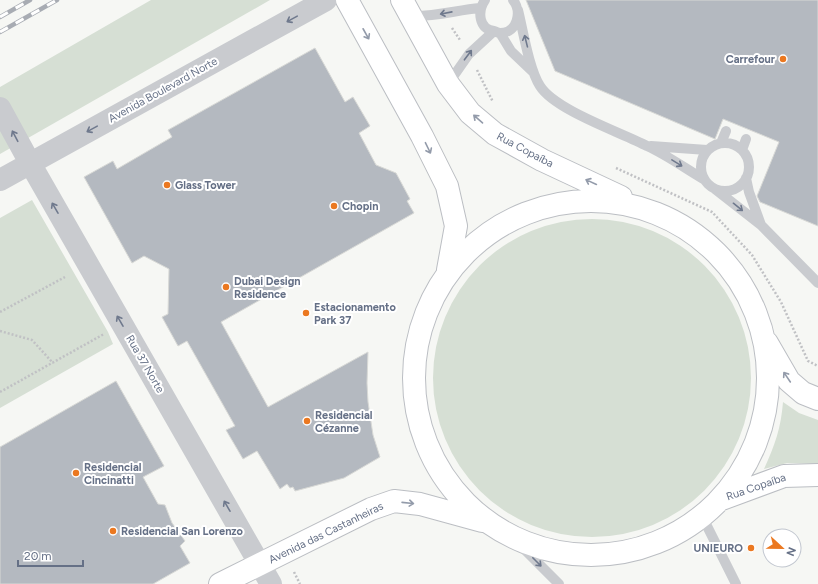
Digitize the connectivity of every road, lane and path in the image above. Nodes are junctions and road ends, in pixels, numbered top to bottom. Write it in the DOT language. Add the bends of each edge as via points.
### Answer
graph roads {
  1 [pos="326,0"];
  2 [pos="347,0"];
  3 [pos="481,3"];
  4 [pos="514,3"];
  5 [pos="406,8"];
  6 [pos="497,32"];
  7 [pos="469,54"];
  8 [pos="533,72"];
  9 [pos="448,84"];
  10 [pos="495,106"];
  11 [pos="0,108"];
  12 [pos="726,131"];
  13 [pos="746,139"];
  14 [pos="721,143"];
  15 [pos="649,146"];
  16 [pos="708,150"];
  17 [pos="742,150"];
  18 [pos="30,164"];
  19 [pos="613,167"];
  20 [pos="746,178"];
  21 [pos="0,180"];
  22 [pos="705,180"];
  23 [pos="715,189"];
  24 [pos="639,205"];
  25 [pos="760,226"];
  26 [pos="448,270"];
  27 [pos="64,277"];
  28 [pos="818,283"];
  29 [pos="0,312"];
  30 [pos="0,331"];
  31 [pos="108,332"];
  32 [pos="764,339"];
  33 [pos="53,363"];
  34 [pos="818,366"];
  35 [pos="0,392"];
  36 [pos="818,399"];
  37 [pos="818,475"];
  38 [pos="719,500"];
  39 [pos="702,516"];
  40 [pos="483,521"];
  41 [pos="516,541"];
  42 [pos="260,565"];
  43 [pos="220,584"];
  44 [pos="271,584"];
  45 [pos="559,584"];
  46 [pos="736,584"];
  1 -- 18 [label="street, Avenida Boulevard Norte, one-way"];
  2 -- 26 [label="main road, one-way" via="447,186 456,226"];
  3 -- 5 [label="lane, one-way" via="425,17"];
  3 -- 6 [label="lane" via="479,13 483,24 491,31"];
  4 -- 6 [label="lane" via="518,16 514,26"];
  8 -- 4 [label="lane, one-way"];
  5 -- 9 [label="main road, Rua Copaíba"];
  6 -- 7 [label="lane"];
  6 -- 8 [label="lane" via="511,51"];
  9 -- 7 [label="lane, one-way"];
  7 -- 10 [label="path"];
  8 -- 15 [label="lane" via="540,86 551,98 567,109"];
  24 -- 9 [label="main road, Rua Copaíba, one-way" via="542,160 495,134 470,113"];
  18 -- 11 [label="street, Rua 37 Norte, one-way"];
  12 -- 14 [label="lane"];
  13 -- 17 [label="lane"];
  14 -- 16 [label="lane"];
  14 -- 17 [label="lane" via="728,143"];
  15 -- 16 [label="lane"];
  15 -- 22 [label="lane, one-way"];
  16 -- 22 [label="lane" via="701,165"];
  17 -- 20 [label="lane" via="748,163"];
  18 -- 21 [label="street, Avenida Boulevard Norte"];
  42 -- 18 [label="street, Rua 37 Norte, one-way"];
  19 -- 34 [label="path" via="712,212 752,255 781,302 808,361"];
  20 -- 23 [label="lane" via="736,188"];
  20 -- 25 [label="lane"];
  22 -- 23 [label="lane"];
  23 -- 25 [label="lane, one-way"];
  24 -- 26 [label="main road" via="586,198 533,208 486,233"];
  24 -- 32 [label="main road" via="683,224 720,254 748,294"];
  25 -- 28 [label="lane"];
  26 -- 40 [label="main road" via="422,320 412,375 420,431 444,481"];
  27 -- 29 [label="path"];
  30 -- 33 [label="path" via="32,340"];
  31 -- 33 [label="path"];
  36 -- 32 [label="main road, one-way" via="803,393 789,381"];
  32 -- 38 [label="main road" via="768,383 762,426 745,466"];
  33 -- 35 [label="path"];
  37 -- 38 [label="main road, Rua Copaíba" via="784,476"];
  38 -- 39 [label="main road"];
  39 -- 41 [label="main road" via="669,538 632,551 593,556 553,553"];
  39 -- 46 [label="lane"];
  40 -- 41 [label="main road"];
  42 -- 40 [label="main road, Avenida das Castanheiras, one-way" via="371,509 394,501 420,504"];
  41 -- 45 [label="lane, one-way"];
  42 -- 43 [label="main road, Avenida das Castanheiras"];
  42 -- 44 [label="street, Rua 37 Norte"];
}
